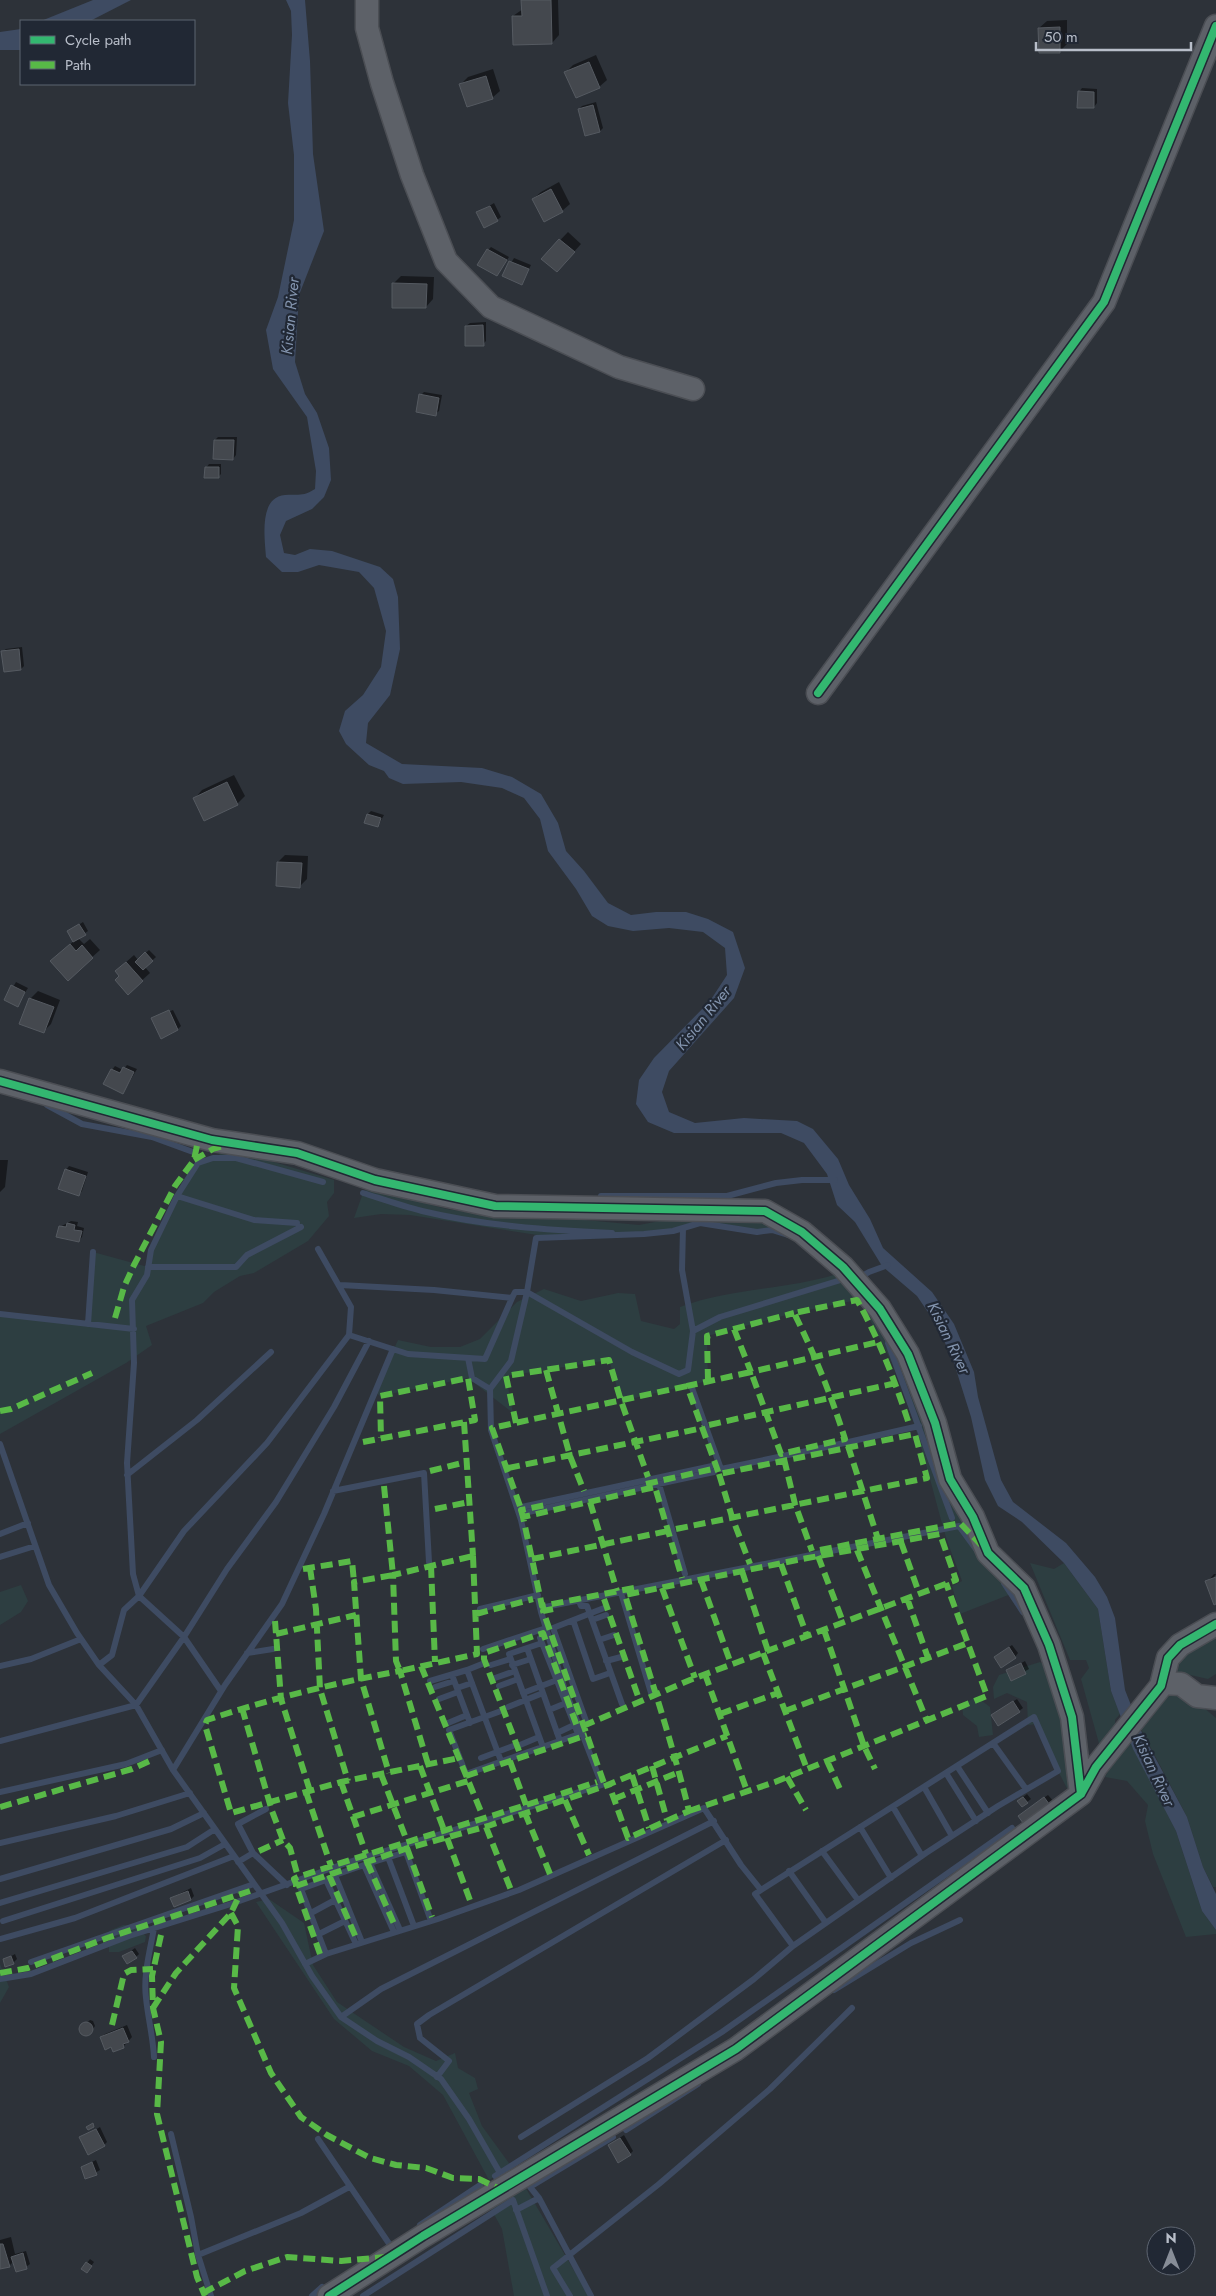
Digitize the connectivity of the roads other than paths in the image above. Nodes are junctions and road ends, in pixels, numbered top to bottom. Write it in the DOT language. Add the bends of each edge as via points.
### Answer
graph roads {
  1 [pos="367,0"];
  2 [pos="1216,26"];
  3 [pos="693,389"];
  4 [pos="818,693"];
  5 [pos="0,1081"];
  6 [pos="1216,1624"];
  7 [pos="1162,1684"];
  8 [pos="1216,1698"];
  9 [pos="1081,1794"];
  10 [pos="329,2296"];
  1 -- 3 [label="street" via="367,28 382,83 412,175 446,261 491,307 619,367"];
  2 -- 4 [label="street" via="1104,302"];
  5 -- 9 [label="street" via="212,1140 297,1153 375,1180 494,1206 765,1211 802,1232 843,1267 880,1309 908,1354 934,1423 950,1479 973,1517 988,1553 1024,1588 1049,1645 1072,1716"];
  6 -- 7 [label="street" via="1180,1645 1168,1658"];
  7 -- 8 [label="street" via="1181,1684 1197,1696"];
  7 -- 9 [label="street" via="1096,1767"];
  9 -- 10 [label="street" via="736,2049 423,2236"];
}
